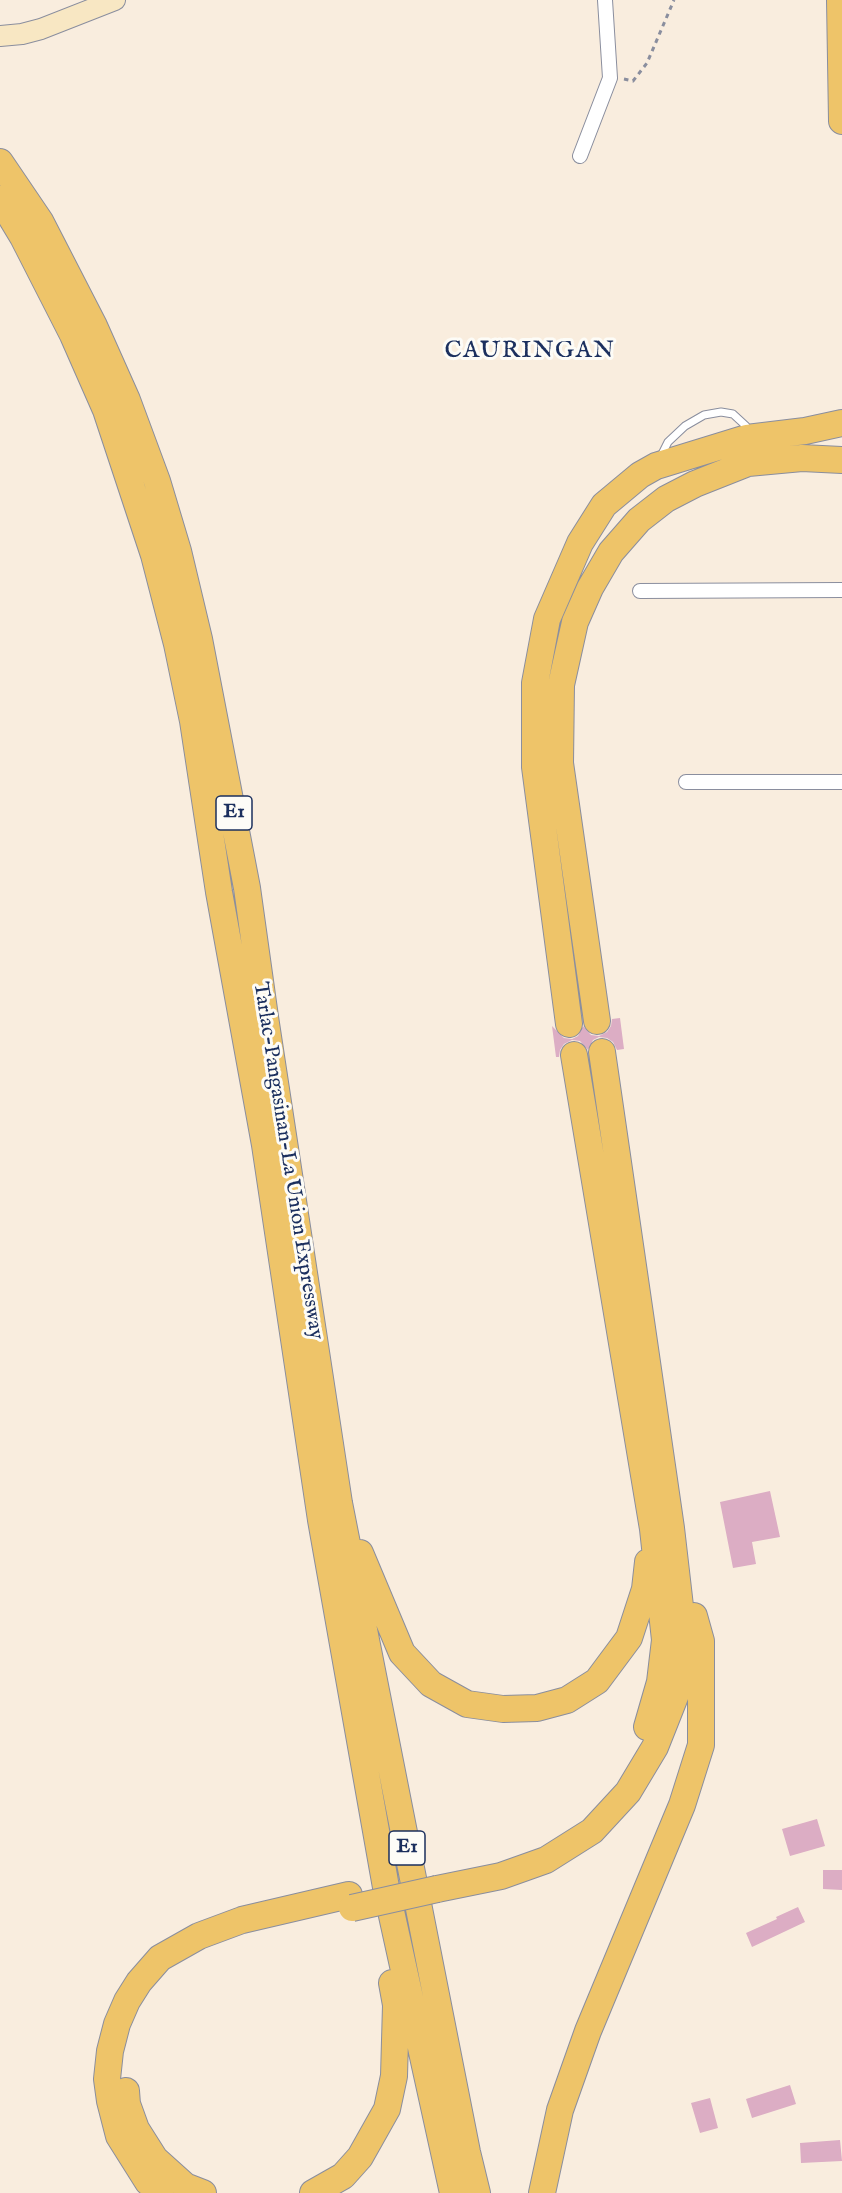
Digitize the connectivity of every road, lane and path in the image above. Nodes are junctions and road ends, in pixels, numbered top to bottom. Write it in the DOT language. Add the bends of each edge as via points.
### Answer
graph roads {
  1 [pos="115,0"];
  2 [pos="605,0"];
  3 [pos="674,0"];
  4 [pos="840,0"];
  5 [pos="0,36"];
  6 [pos="610,78"];
  7 [pos="842,121"];
  8 [pos="580,156"];
  9 [pos="0,162"];
  10 [pos="0,199"];
  11 [pos="842,423"];
  12 [pos="747,451"];
  13 [pos="842,460"];
  14 [pos="656,466"];
  15 [pos="842,590"];
  16 [pos="640,591"];
  17 [pos="686,782"];
  18 [pos="842,782"];
  19 [pos="233,890"];
  20 [pos="597,1021"];
  21 [pos="569,1024"];
  22 [pos="602,1052"];
  23 [pos="574,1055"];
  24 [pos="339,1503"];
  25 [pos="662,1529"];
  26 [pos="387,1893"];
  27 [pos="350,1901"];
  28 [pos="160,2193"];
  29 [pos="203,2193"];
  30 [pos="313,2193"];
  31 [pos="453,2193"];
  32 [pos="477,2193"];
  33 [pos="542,2193"];
  1 -- 5 [label="street" via="22,34"];
  2 -- 6 [label="street"];
  3 -- 6 [label="path" via="639,74 633,81"];
  4 -- 7 [label="highway"];
  6 -- 8 [label="street"];
  9 -- 19 [label="highway, Tarlac-Pangasinan-La Union Expressway / E1" via="40,221 94,326 156,481 199,639"];
  10 -- 19 [label="highway, Tarlac-Pangasinan-La Union Expressway / E1" via="24,237 73,335 133,488 177,644"];
  11 -- 12 [label="highway"];
  12 -- 13 [label="highway"];
  12 -- 14 [label="highway"];
  12 -- 14 [label="lane" via="746,426 733,414 722,412 704,415 685,426 668,442"];
  12 -- 20 [label="highway" via="666,499 639,520 612,552 575,622 561,685 561,763"];
  14 -- 21 [label="highway" via="604,506 580,543 547,619 535,683 535,767"];
  15 -- 16 [label="street"];
  17 -- 18 [label="street"];
  19 -- 24 [label="highway, Tarlac-Pangasinan-La Union Expressway / E1" via="266,1028"];
  19 -- 26 [label="highway, Tarlac-Pangasinan-La Union Expressway / E1" via="265,1145 321,1520"];
  22 -- 25 [label="highway"];
  23 -- 25 [label="highway"];
  24 -- 25 [label="highway" via="402,1653 431,1684 467,1704 502,1709 537,1708 567,1700 597,1681 629,1638"];
  24 -- 32 [label="highway, Tarlac-Pangasinan-La Union Expressway / E1"];
  25 -- 27 [label="highway" via="665,1640 660,1682 644,1737 615,1780 583,1817 543,1843 435,1882"];
  25 -- 33 [label="highway" via="701,1641 701,1745 682,1805 588,2031 561,2110"];
  26 -- 30 [label="highway" via="386,1951 396,2006 394,2076 387,2109 360,2157 343,2175"];
  26 -- 31 [label="highway, Tarlac-Pangasinan-La Union Expressway / E1"];
  27 -- 28 [label="highway" via="242,1920 199,1936 160,1958 126,2001 110,2051 110,2101 119,2136 148,2182"];
  27 -- 29 [label="highway" via="207,1950 162,1979 131,2030 124,2080 136,2129 156,2159 185,2186"];
}
